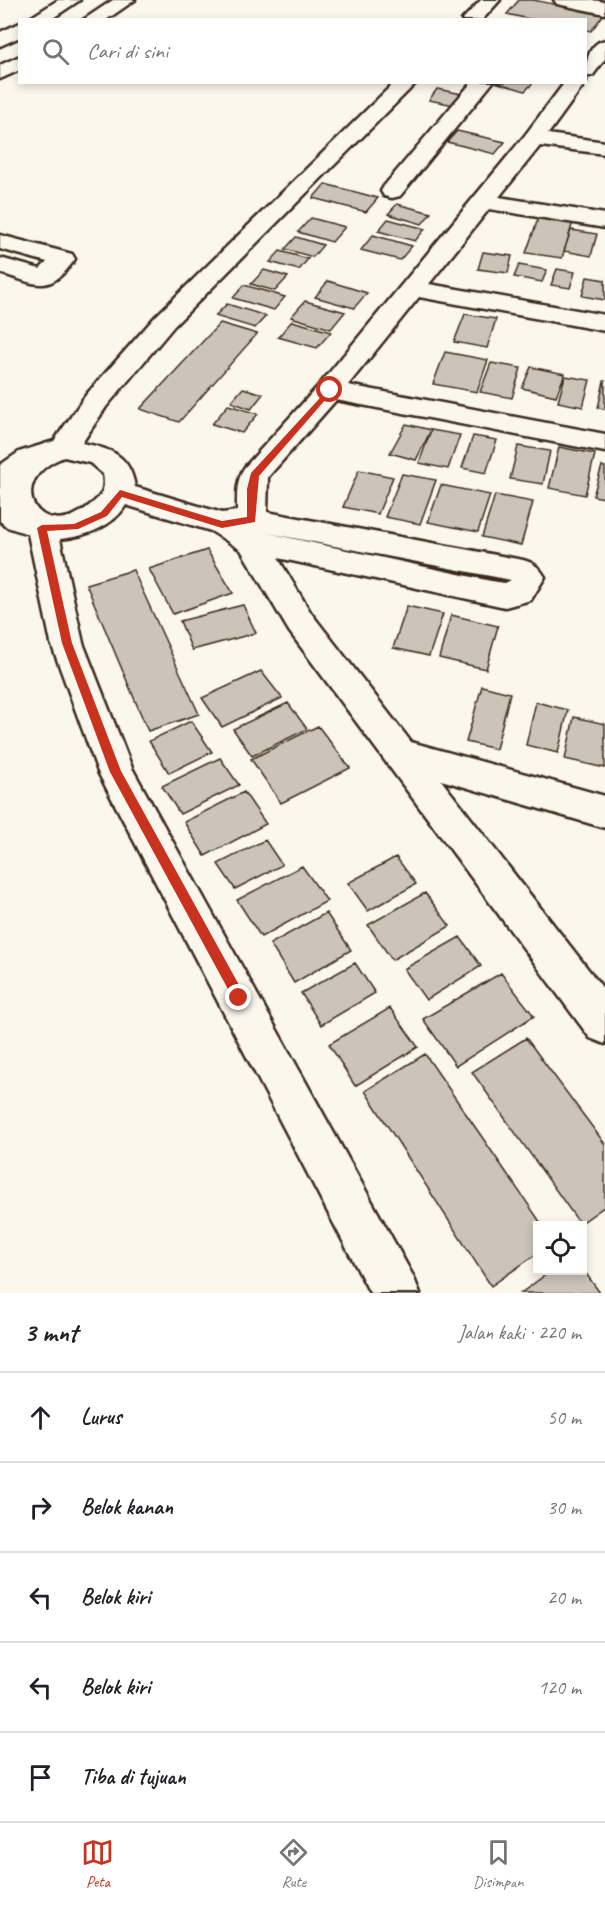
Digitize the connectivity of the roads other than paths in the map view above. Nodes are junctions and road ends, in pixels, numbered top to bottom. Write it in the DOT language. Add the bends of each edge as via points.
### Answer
graph roads {
  1 [pos="71,0"];
  2 [pos="126,0"];
  3 [pos="491,0"];
  4 [pos="563,0"];
  5 [pos="605,8"];
  6 [pos="40,18"];
  7 [pos="95,18"];
  8 [pos="473,18"];
  9 [pos="18,30"];
  10 [pos="0,39"];
  11 [pos="605,46"];
  12 [pos="18,63"];
  13 [pos="589,72"];
  14 [pos="0,73"];
  15 [pos="405,84"];
  16 [pos="481,84"];
  17 [pos="579,84"];
  18 [pos="534,139"];
  19 [pos="605,147"];
  20 [pos="392,191"];
  21 [pos="482,201"];
  22 [pos="605,221"];
  23 [pos="0,242"];
  24 [pos="0,265"];
  25 [pos="411,288"];
  26 [pos="605,323"];
  27 [pos="330,390"];
  28 [pos="605,443"];
  29 [pos="64,448"];
  30 [pos="2,483"];
  31 [pos="120,493"];
  32 [pos="42,528"];
  33 [pos="252,531"];
  34 [pos="399,753"];
  35 [pos="605,812"];
  36 [pos="605,1024"];
  37 [pos="396,1293"];
  1 -- 6 [label="street"];
  2 -- 7 [label="street"];
  3 -- 8 [label="street"];
  4 -- 5 [label="street"];
  9 -- 10 [label="street"];
  11 -- 13 [label="street"];
  12 -- 14 [label="street"];
  15 -- 29 [label="street" via="165,321 96,401"];
  16 -- 20 [label="street"];
  17 -- 18 [label="street"];
  18 -- 19 [label="street"];
  18 -- 21 [label="street"];
  21 -- 22 [label="street"];
  21 -- 25 [label="street"];
  23 -- 24 [label="street" via="63,259 45,278"];
  25 -- 26 [label="street"];
  25 -- 27 [label="street"];
  27 -- 28 [label="street"];
  27 -- 33 [label="street" via="254,475"];
  29 -- 30 [label="street" via="38,454 16,466"];
  29 -- 31 [label="street" via="89,451 110,460 121,475"];
  30 -- 32 [label="street" via="3,503 17,519"];
  31 -- 32 [label="street" via="104,514 75,527"];
  31 -- 33 [label="street"];
  32 -- 37 [label="street" via="67,643 116,772"];
  33 -- 33 [label="street" via="523,571 529,577 520,592 505,595"];
  33 -- 34 [label="street" via="300,622"];
  34 -- 35 [label="street"];
  34 -- 36 [label="street"];
}
